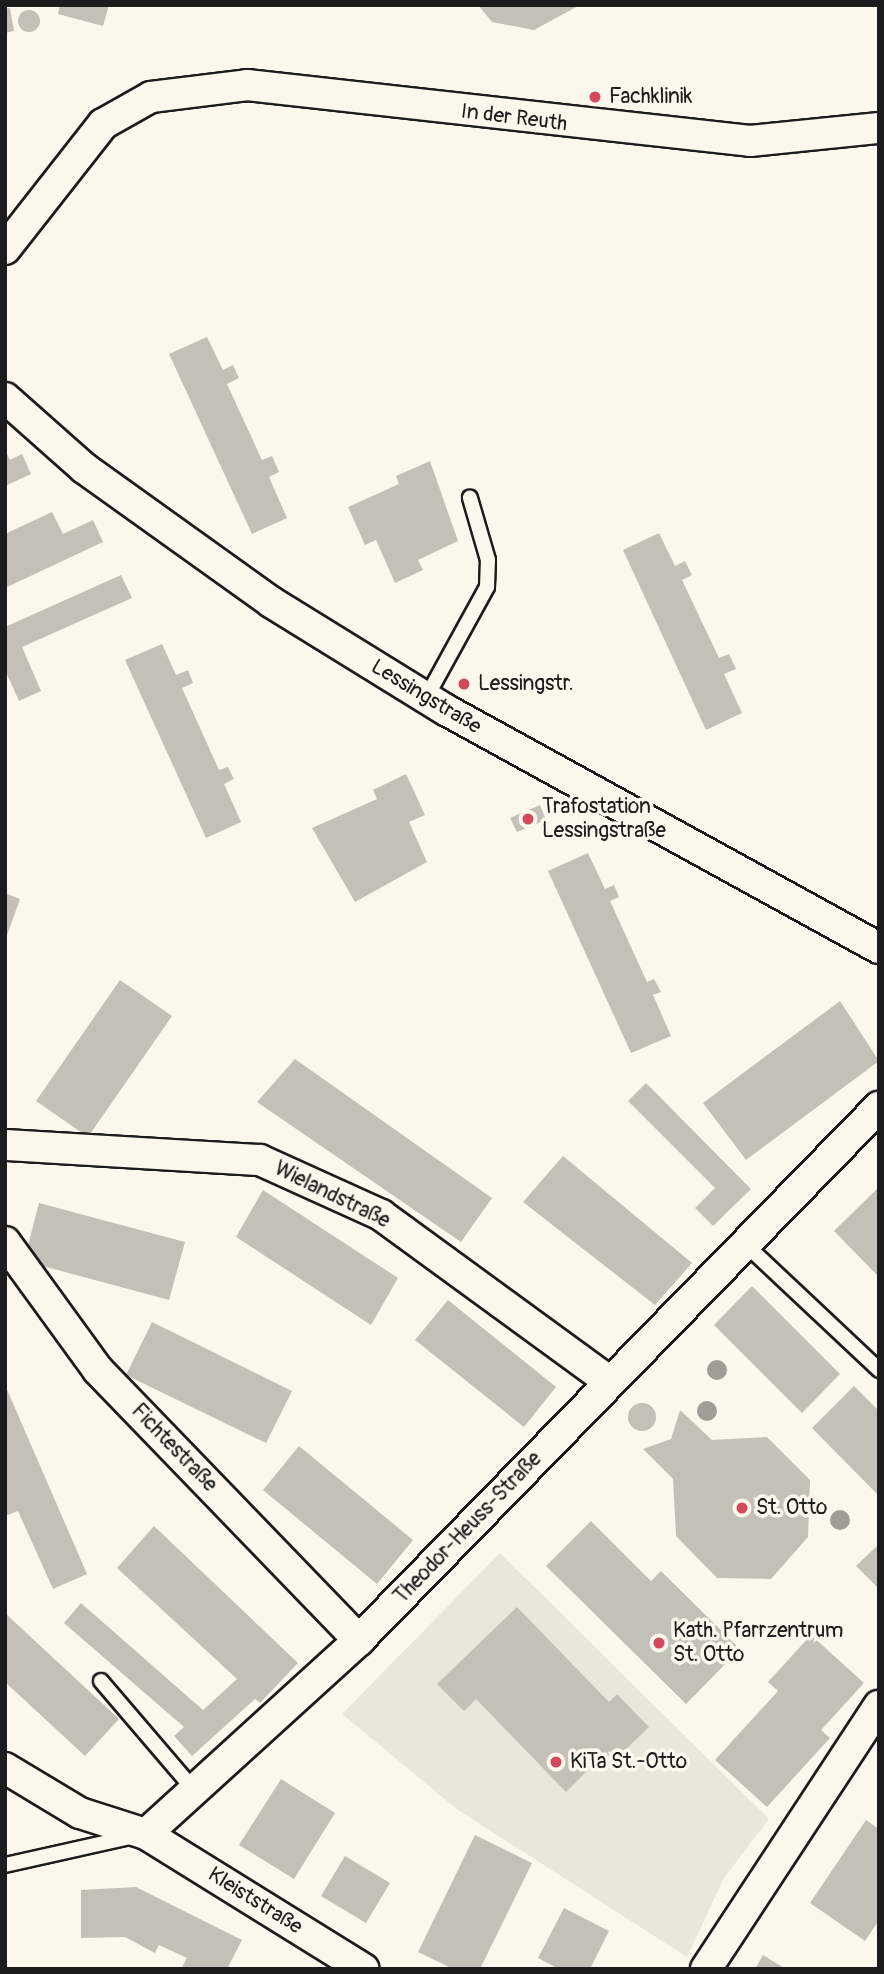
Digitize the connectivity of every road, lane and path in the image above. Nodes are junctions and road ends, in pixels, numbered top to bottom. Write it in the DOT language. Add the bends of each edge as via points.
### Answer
graph roads {
  1 [pos="879,128"];
  2 [pos="5,248"];
  3 [pos="5,398"];
  4 [pos="470,498"];
  5 [pos="426,698"];
  6 [pos="879,948"];
  7 [pos="879,1107"];
  8 [pos="5,1145"];
  9 [pos="5,1242"];
  10 [pos="746,1244"];
  11 [pos="879,1370"];
  12 [pos="610,1382"];
  13 [pos="359,1640"];
  14 [pos="101,1681"];
  15 [pos="879,1706"];
  16 [pos="5,1768"];
  17 [pos="194,1790"];
  18 [pos="146,1834"];
  19 [pos="5,1865"];
  20 [pos="363,1969"];
  21 [pos="706,1969"];
  1 -- 2 [label="street, In der Reuth" via="750,141 561,125 247,85 151,97 103,124"];
  3 -- 5 [label="street, Lessingstraße" via="155,521"];
  4 -- 5 [label="lane" via="488,560 487,587"];
  5 -- 6 [label="street, Lessingstraße"];
  7 -- 10 [label="street, Theodor-Heuss-Straße"];
  8 -- 12 [label="street, Wielandstraße" via="260,1160 381,1215"];
  9 -- 13 [label="street, Fichtestraße" via="99,1370"];
  10 -- 11 [label="lane"];
  10 -- 12 [label="street, Theodor-Heuss-Straße"];
  12 -- 13 [label="street, Theodor-Heuss-Straße"];
  13 -- 17 [label="street, Theodor-Heuss-Straße"];
  14 -- 17 [label="lane"];
  15 -- 21 [label="street"];
  16 -- 18 [label="street, Kleiststraße" via="80,1813"];
  17 -- 18 [label="street, Theodor-Heuss-Straße"];
  18 -- 19 [label="lane"];
  18 -- 20 [label="street, Kleiststraße"];
}
